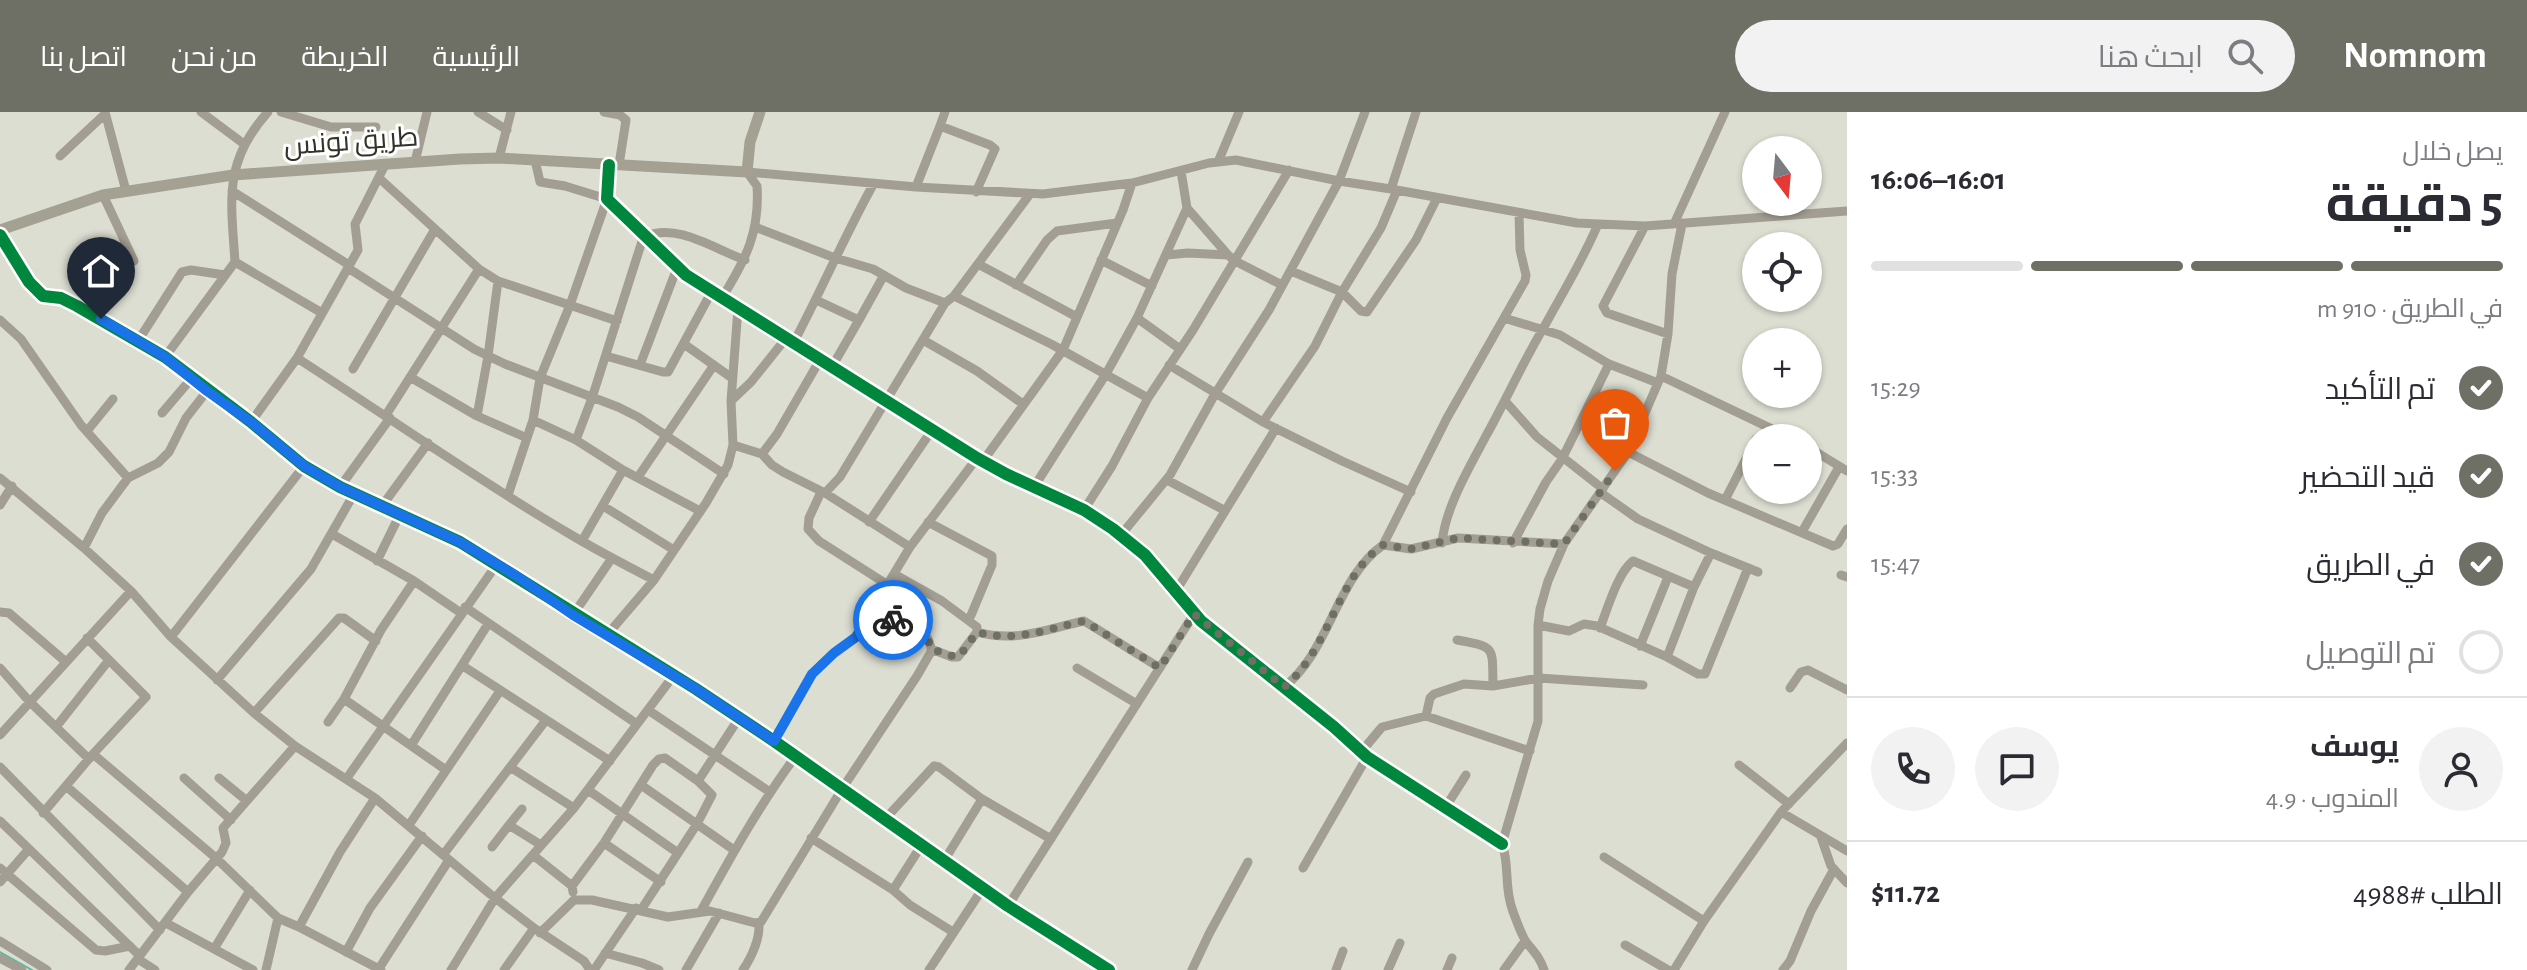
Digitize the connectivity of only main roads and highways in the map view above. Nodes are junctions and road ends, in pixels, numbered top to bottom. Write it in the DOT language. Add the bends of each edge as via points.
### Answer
graph roads {
  1 [pos="760,112"];
  2 [pos="0,232"];
  1 -- 2 [label="main road, طريق تونس" via="747,172 499,158 233,175 103,195"];
}
